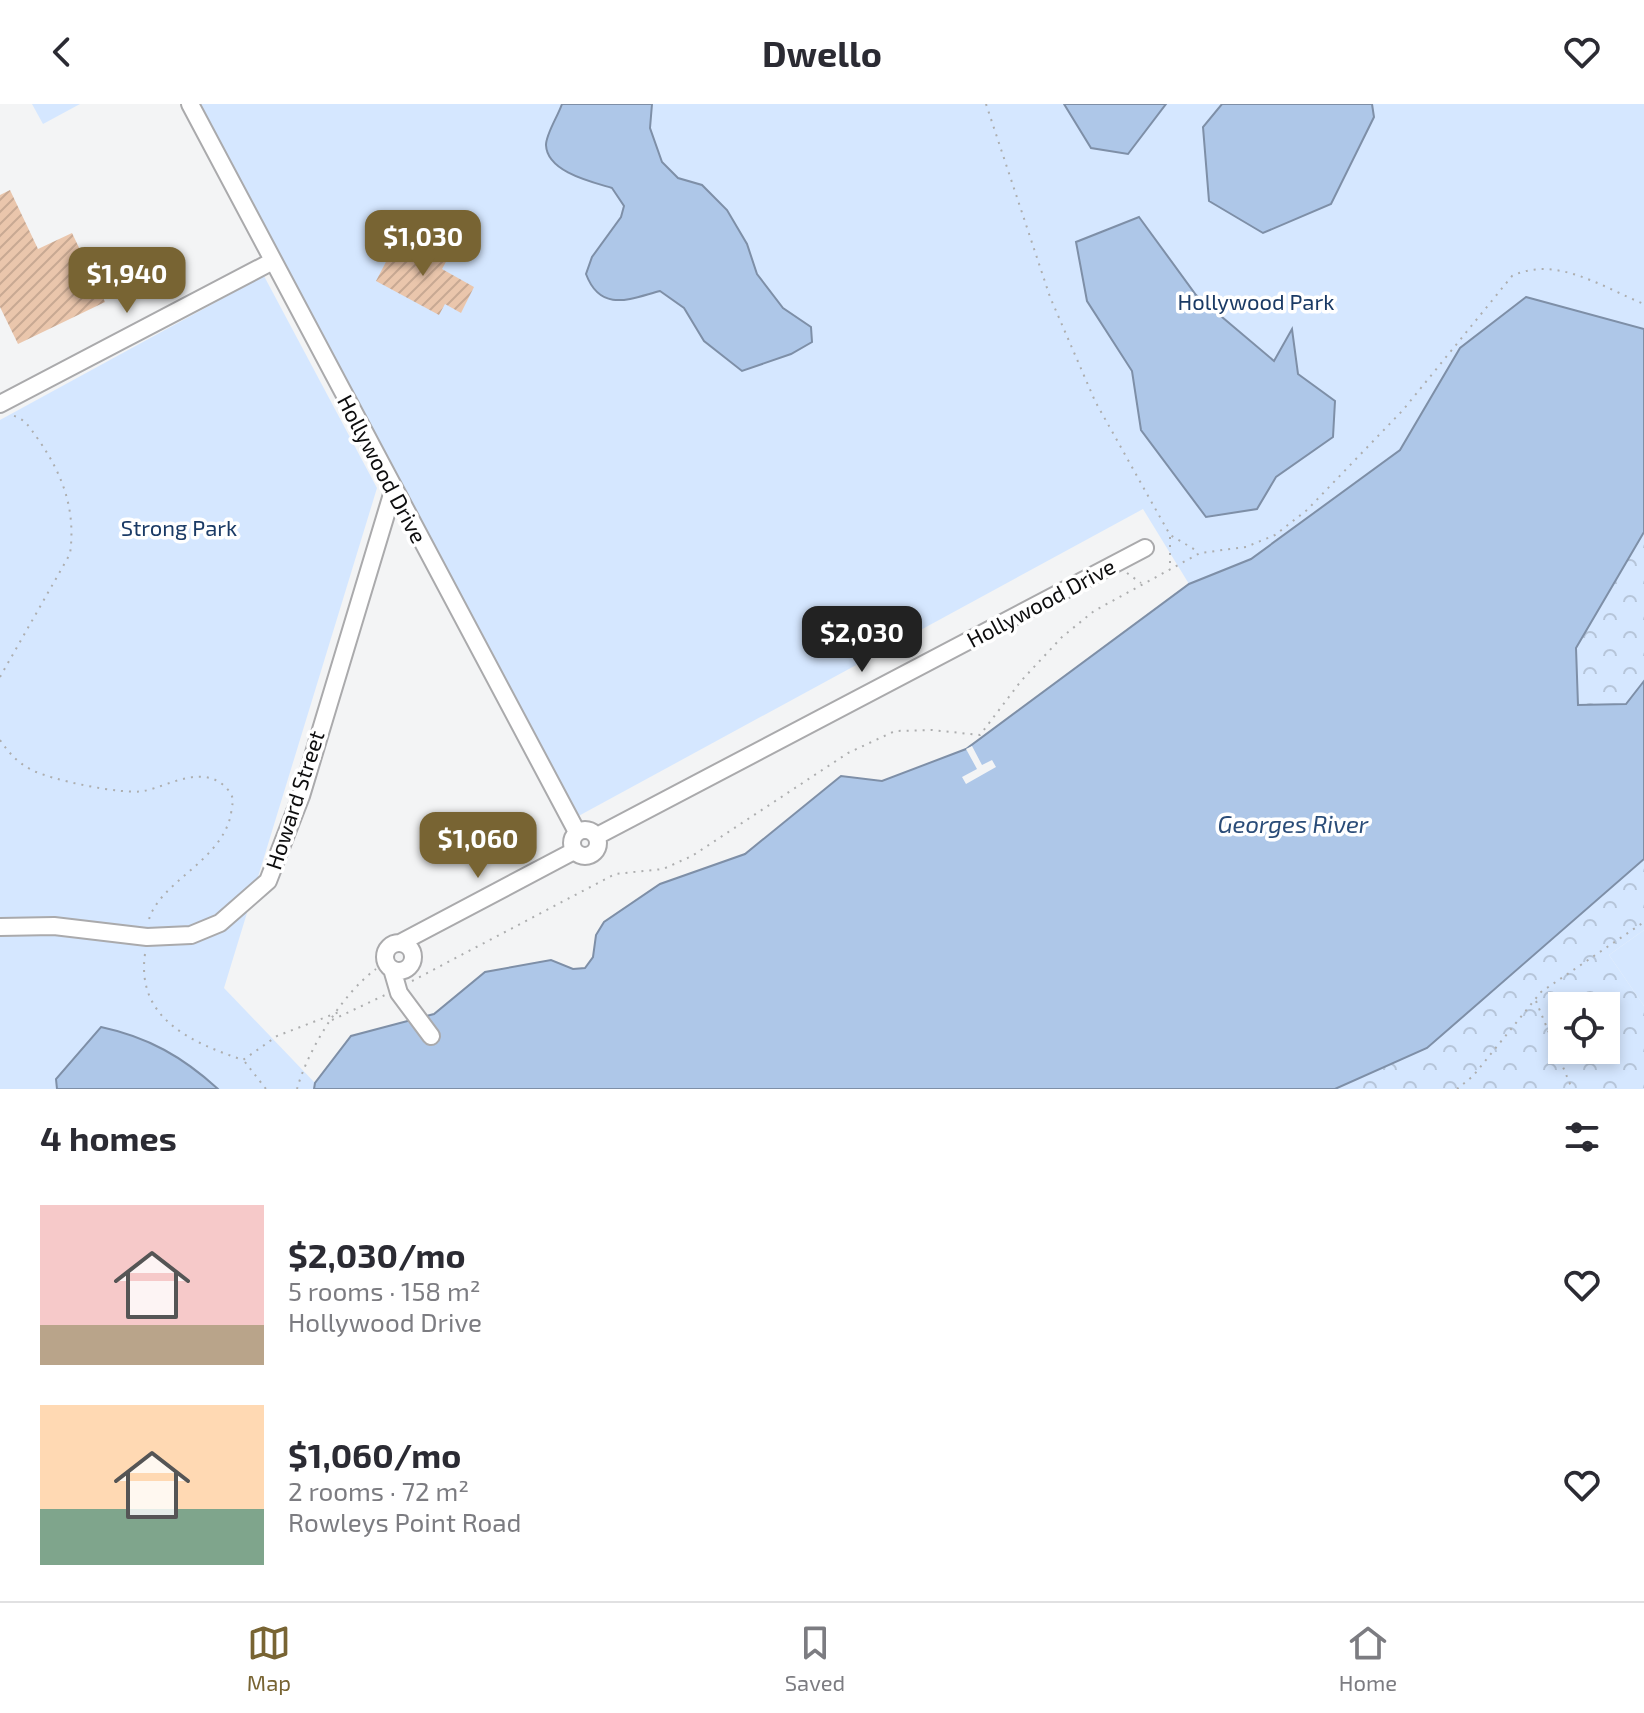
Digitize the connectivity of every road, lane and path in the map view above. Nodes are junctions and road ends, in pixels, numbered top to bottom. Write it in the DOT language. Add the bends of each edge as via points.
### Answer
graph roads {
  1 [pos="190,104"];
  2 [pos="986,104"];
  3 [pos="273,261"];
  4 [pos="1644,304"];
  5 [pos="0,404"];
  6 [pos="23,419"];
  7 [pos="393,491"];
  8 [pos="1170,535"];
  9 [pos="1145,548"];
  10 [pos="1201,553"];
  11 [pos="1170,568"];
  12 [pos="0,677"];
  13 [pos="0,740"];
  14 [pos="577,832"];
  15 [pos="597,836"];
  16 [pos="574,851"];
  17 [pos="1644,922"];
  18 [pos="0,927"];
  19 [pos="147,937"];
  20 [pos="389,965"];
  21 [pos="397,989"];
  22 [pos="1535,1000"];
  23 [pos="339,1012"];
  24 [pos="332,1020"];
  25 [pos="431,1036"];
  26 [pos="243,1060"];
  27 [pos="266,1089"];
  28 [pos="297,1089"];
  29 [pos="1457,1089"];
  30 [pos="1572,1089"];
  1 -- 3 [label="street, Hollywood Drive"];
  2 -- 8 [label="path" via="1050,297 1095,401"];
  3 -- 5 [label="street"];
  3 -- 7 [label="street, Hollywood Drive"];
  4 -- 10 [label="path" via="1548,267 1512,276 1403,410 1307,510 1275,535 1246,547"];
  6 -- 12 [label="path" via="56,464 73,531 70,554"];
  7 -- 14 [label="street, Hollywood Drive"];
  7 -- 19 [label="street, Howard Street" via="301,796 268,881 220,923 191,935"];
  8 -- 10 [label="path"];
  8 -- 11 [label="path"];
  9 -- 15 [label="street, Hollywood Drive"];
  10 -- 11 [label="path"];
  11 -- 21 [label="path" via="1094,611 1062,637 980,735 895,731 848,753 692,856 663,869 615,874"];
  13 -- 19 [label="path" via="12,757 33,771 100,786 142,791 192,776 214,778 229,790 234,799 218,846 155,908"];
  14 -- 15 [label="street" via="586,829"];
  14 -- 16 [label="street" via="571,843"];
  15 -- 16 [label="street" via="591,855"];
  16 -- 20 [label="street" via="400,943 411,950 412,964 405,970"];
  17 -- 22 [label="path"];
  18 -- 19 [label="street, Howard Street" via="54,926"];
  19 -- 26 [label="path" via="145,994 153,1007 191,1038"];
  20 -- 21 [label="street"];
  20 -- 23 [label="path" via="359,982"];
  21 -- 24 [label="path"];
  21 -- 25 [label="street"];
  22 -- 29 [label="path"];
  22 -- 30 [label="path"];
  23 -- 24 [label="path"];
  23 -- 26 [label="path" via="277,1036"];
  24 -- 28 [label="path" via="314,1045"];
  26 -- 27 [label="path"];
}
